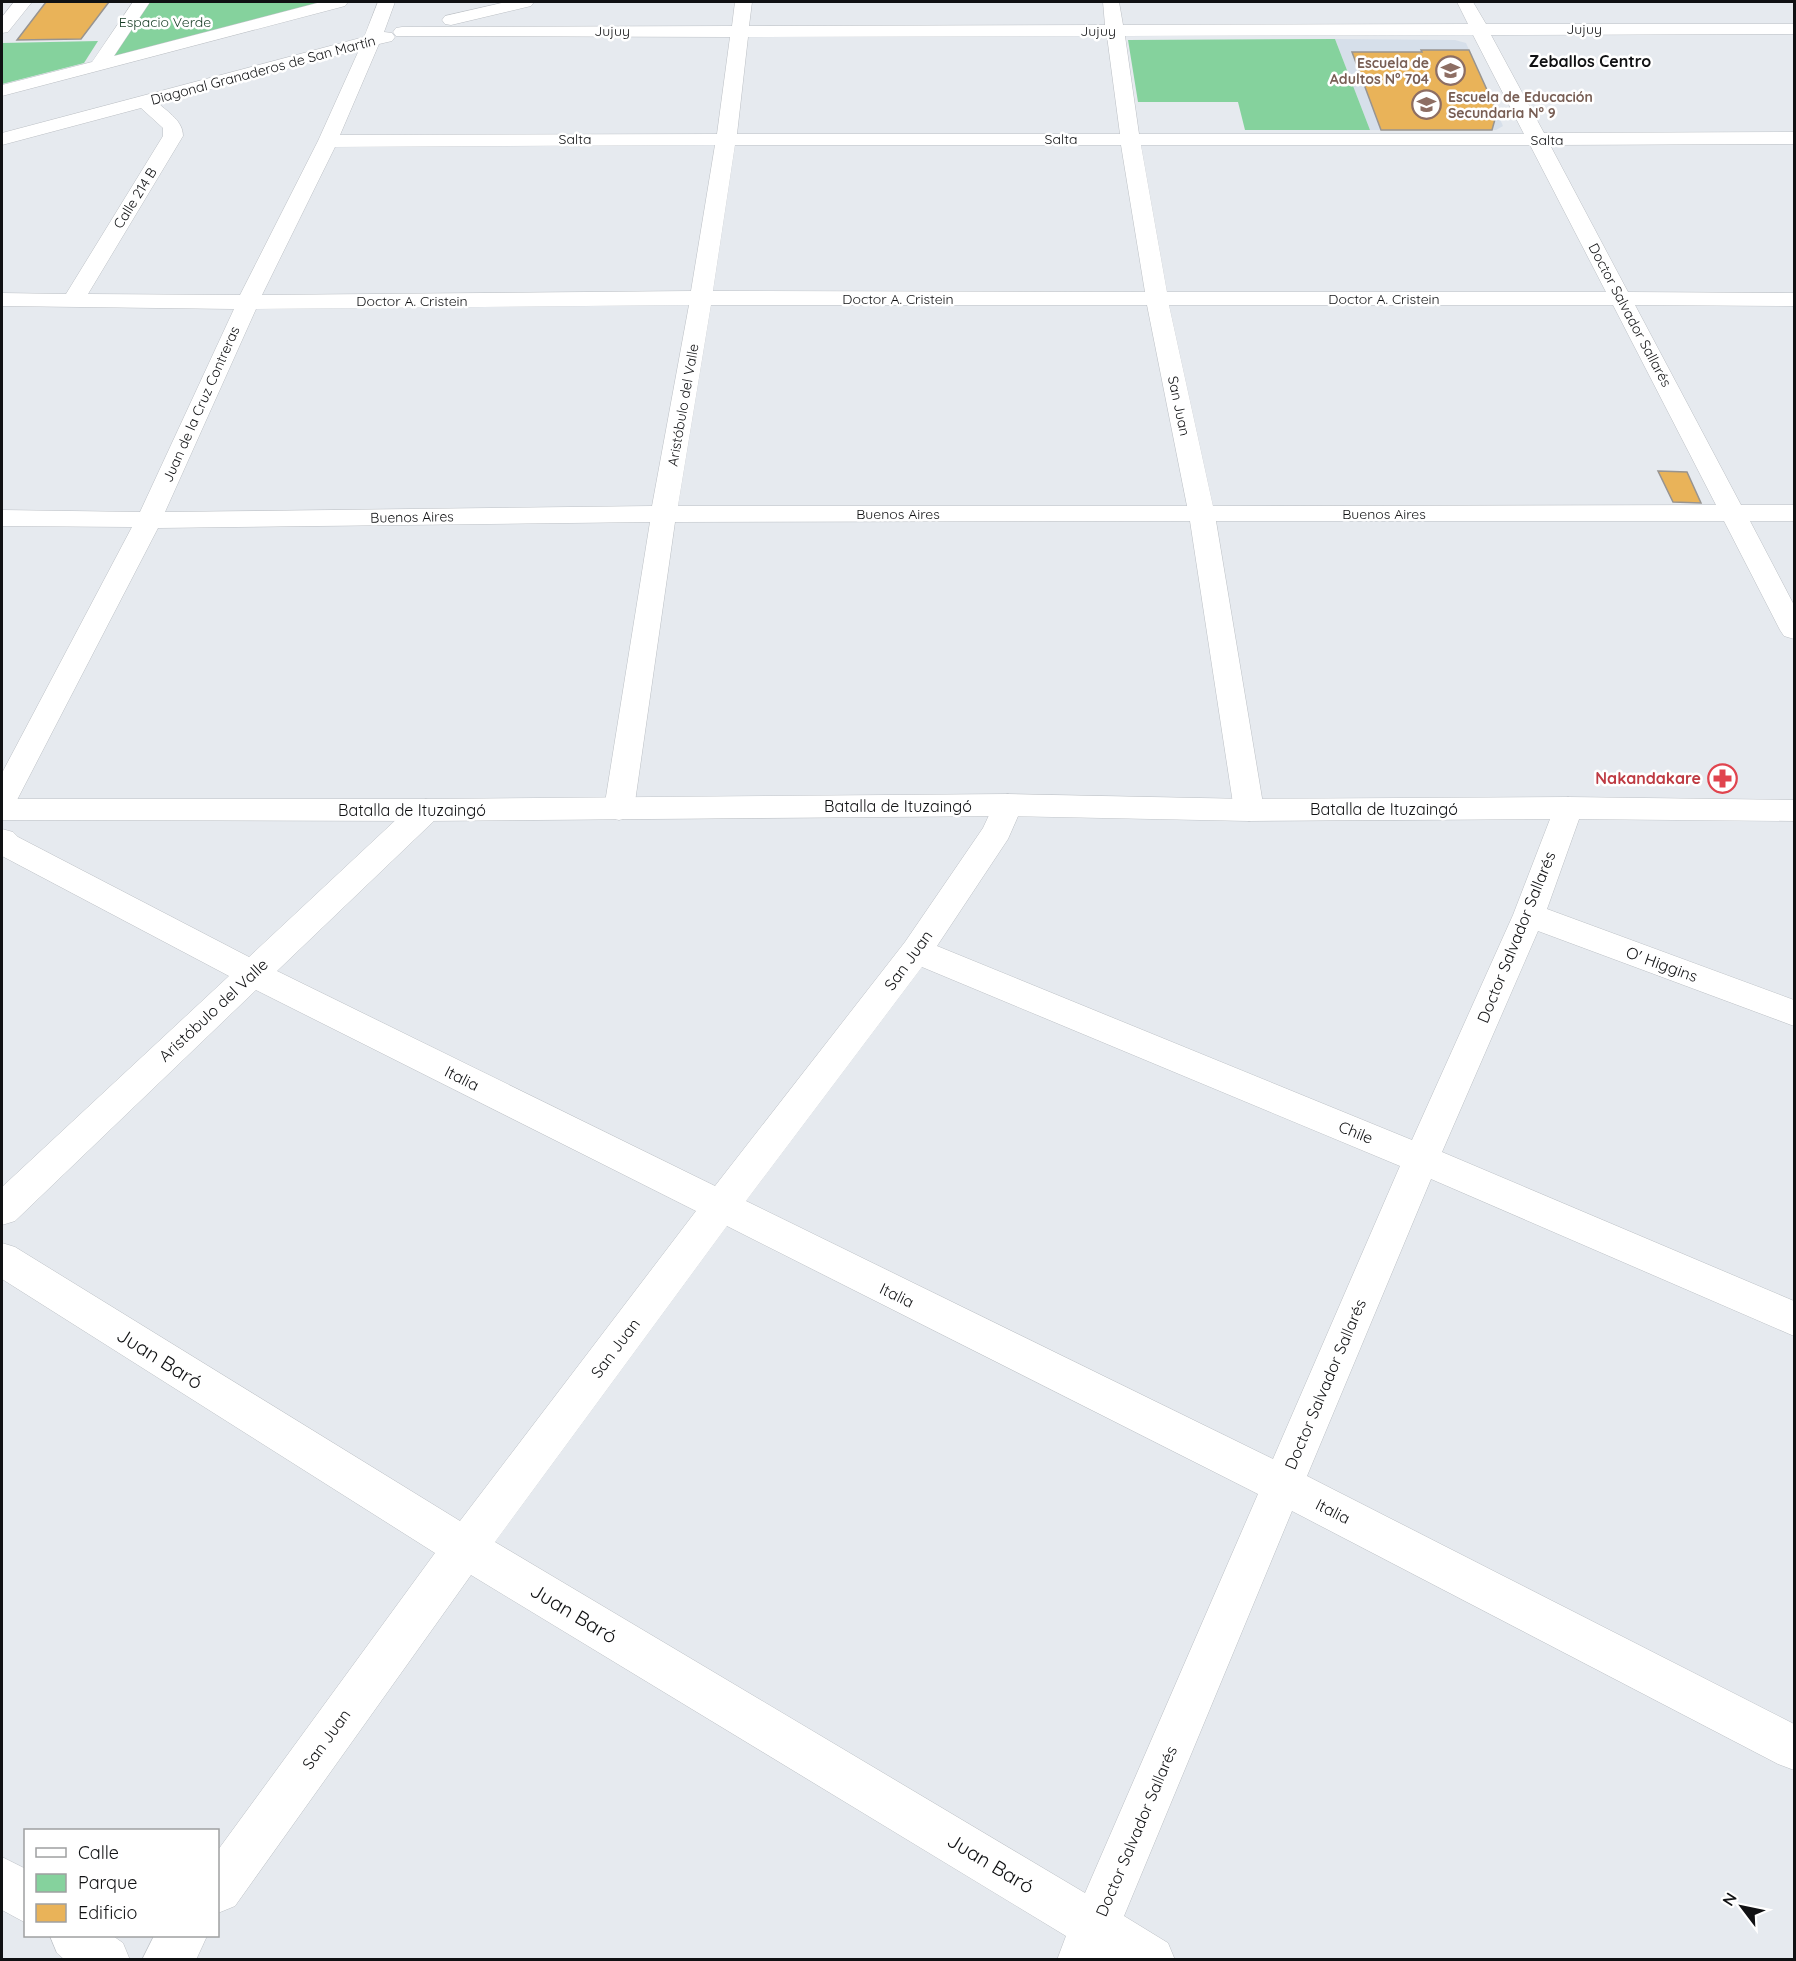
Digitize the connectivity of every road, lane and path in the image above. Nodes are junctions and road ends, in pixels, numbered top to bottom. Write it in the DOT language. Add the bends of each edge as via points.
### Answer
graph roads {
  1 [pos="22,2"];
  2 [pos="141,2"];
  3 [pos="339,2"];
  4 [pos="386,2"];
  5 [pos="525,2"];
  6 [pos="743,2"];
  7 [pos="1111,2"];
  8 [pos="1465,2"];
  9 [pos="2,28"];
  10 [pos="1479,29"];
  11 [pos="1794,29"];
  12 [pos="740,31"];
  13 [pos="402,32"];
  14 [pos="1117,32"];
  15 [pos="372,40"];
  16 [pos="99,65"];
  17 [pos="2,91"];
  18 [pos="146,102"];
  19 [pos="727,138"];
  20 [pos="1794,138"];
  21 [pos="2,139"];
  22 [pos="1130,139"];
  23 [pos="1538,140"];
  24 [pos="328,141"];
  25 [pos="702,298"];
  26 [pos="1157,299"];
  27 [pos="1794,299"];
  28 [pos="2,300"];
  29 [pos="72,300"];
  30 [pos="1621,300"];
  31 [pos="248,302"];
  32 [pos="663,513"];
  33 [pos="1794,513"];
  34 [pos="1734,514"];
  35 [pos="1202,515"];
  36 [pos="2,518"];
  37 [pos="149,520"];
  38 [pos="1794,630"];
  39 [pos="2,800"];
  40 [pos="1008,806"];
  41 [pos="1568,808"];
  42 [pos="619,809"];
  43 [pos="2,810"];
  44 [pos="426,810"];
  45 [pos="1249,810"];
  46 [pos="1794,810"];
  47 [pos="2,840"];
  48 [pos="1529,915"];
  49 [pos="916,951"];
  50 [pos="252,973"];
  51 [pos="1794,1013"];
  52 [pos="1421,1159"];
  53 [pos="720,1207"];
  54 [pos="2,1210"];
  55 [pos="2,1259"];
  56 [pos="1794,1319"];
  57 [pos="1282,1485"];
  58 [pos="465,1548"];
  59 [pos="1794,1748"];
  60 [pos="2,1881"];
  61 [pos="219,1888"];
  62 [pos="24,1898"];
  63 [pos="77,1937"];
  64 [pos="182,1937"];
  65 [pos="1088,1943"];
  66 [pos="106,1959"];
  67 [pos="166,1959"];
  68 [pos="1151,1959"];
  1 -- 9 [label="street"];
  2 -- 16 [label="street"];
  3 -- 16 [label="street"];
  4 -- 15 [label="street, Juan de la Cruz Contreras"];
  5 -- 13 [label="street, Diagonal Granaderos de San Martín"];
  6 -- 12 [label="street, Aristóbulo del Valle"];
  7 -- 14 [label="street, San Juan"];
  8 -- 10 [label="street, Doctor Salvador Sallarés"];
  10 -- 11 [label="street, Jujuy"];
  10 -- 14 [label="street, Jujuy"];
  10 -- 23 [label="street, Doctor Salvador Sallarés"];
  12 -- 13 [label="street, Jujuy"];
  12 -- 14 [label="street, Jujuy"];
  12 -- 19 [label="street, Aristóbulo del Valle"];
  13 -- 15 [label="street, Diagonal Granaderos de San Martín"];
  14 -- 22 [label="street, San Juan"];
  15 -- 18 [label="street, Diagonal Granaderos de San Martín"];
  15 -- 24 [label="street, Juan de la Cruz Contreras"];
  16 -- 17 [label="street"];
  18 -- 21 [label="street, Diagonal Granaderos de San Martín"];
  18 -- 29 [label="street, Calle 214 B" via="173,127 173,136"];
  19 -- 22 [label="street, Salta"];
  19 -- 24 [label="street, Salta"];
  19 -- 25 [label="street, Aristóbulo del Valle"];
  20 -- 23 [label="street, Salta"];
  22 -- 23 [label="street, Salta"];
  22 -- 26 [label="street, San Juan"];
  23 -- 30 [label="street, Doctor Salvador Sallarés"];
  24 -- 31 [label="street, Juan de la Cruz Contreras"];
  25 -- 26 [label="street, Doctor A. Cristein"];
  25 -- 31 [label="street, Doctor A. Cristein"];
  25 -- 32 [label="street, Aristóbulo del Valle"];
  26 -- 30 [label="street, Doctor A. Cristein"];
  26 -- 35 [label="street, San Juan"];
  27 -- 30 [label="street, Doctor A. Cristein"];
  28 -- 29 [label="street, Doctor A. Cristein"];
  29 -- 31 [label="street, Doctor A. Cristein"];
  30 -- 34 [label="street, Doctor Salvador Sallarés"];
  31 -- 37 [label="street, Juan de la Cruz Contreras"];
  32 -- 35 [label="street, Buenos Aires"];
  32 -- 37 [label="street, Buenos Aires"];
  32 -- 42 [label="street, Aristóbulo del Valle"];
  33 -- 34 [label="street, Buenos Aires"];
  34 -- 35 [label="street, Buenos Aires"];
  34 -- 38 [label="street, Doctor Salvador Sallarés"];
  35 -- 45 [label="street, San Juan"];
  36 -- 37 [label="street, Buenos Aires"];
  37 -- 39 [label="street, Juan de la Cruz Contreras"];
  40 -- 42 [label="street, Batalla de Ituzaingó"];
  40 -- 45 [label="street, Batalla de Ituzaingó"];
  40 -- 49 [label="street, San Juan" via="997,831"];
  41 -- 45 [label="street, Batalla de Ituzaingó"];
  41 -- 46 [label="street, Batalla de Ituzaingó"];
  41 -- 48 [label="street, Doctor Salvador Sallarés"];
  42 -- 44 [label="street, Batalla de Ituzaingó"];
  43 -- 44 [label="street, Batalla de Ituzaingó"];
  44 -- 50 [label="street, Aristóbulo del Valle"];
  47 -- 50 [label="street, Italia"];
  48 -- 51 [label="street, O' Higgins"];
  48 -- 52 [label="street, Doctor Salvador Sallarés"];
  49 -- 52 [label="street, Chile"];
  49 -- 53 [label="street, San Juan"];
  50 -- 53 [label="street, Italia"];
  50 -- 54 [label="street, Aristóbulo del Valle"];
  52 -- 56 [label="street, Chile"];
  52 -- 57 [label="street, Doctor Salvador Sallarés"];
  53 -- 57 [label="street, Italia"];
  53 -- 58 [label="street, San Juan"];
  55 -- 58 [label="street, Juan Baró"];
  57 -- 59 [label="street, Italia"];
  57 -- 65 [label="street, Doctor Salvador Sallarés"];
  58 -- 61 [label="street, San Juan"];
  58 -- 65 [label="street, Juan Baró"];
  60 -- 62 [label="street"];
  63 -- 66 [label="street"];
  64 -- 67 [label="street"];
  65 -- 68 [label="street, Juan Baró"];
}
